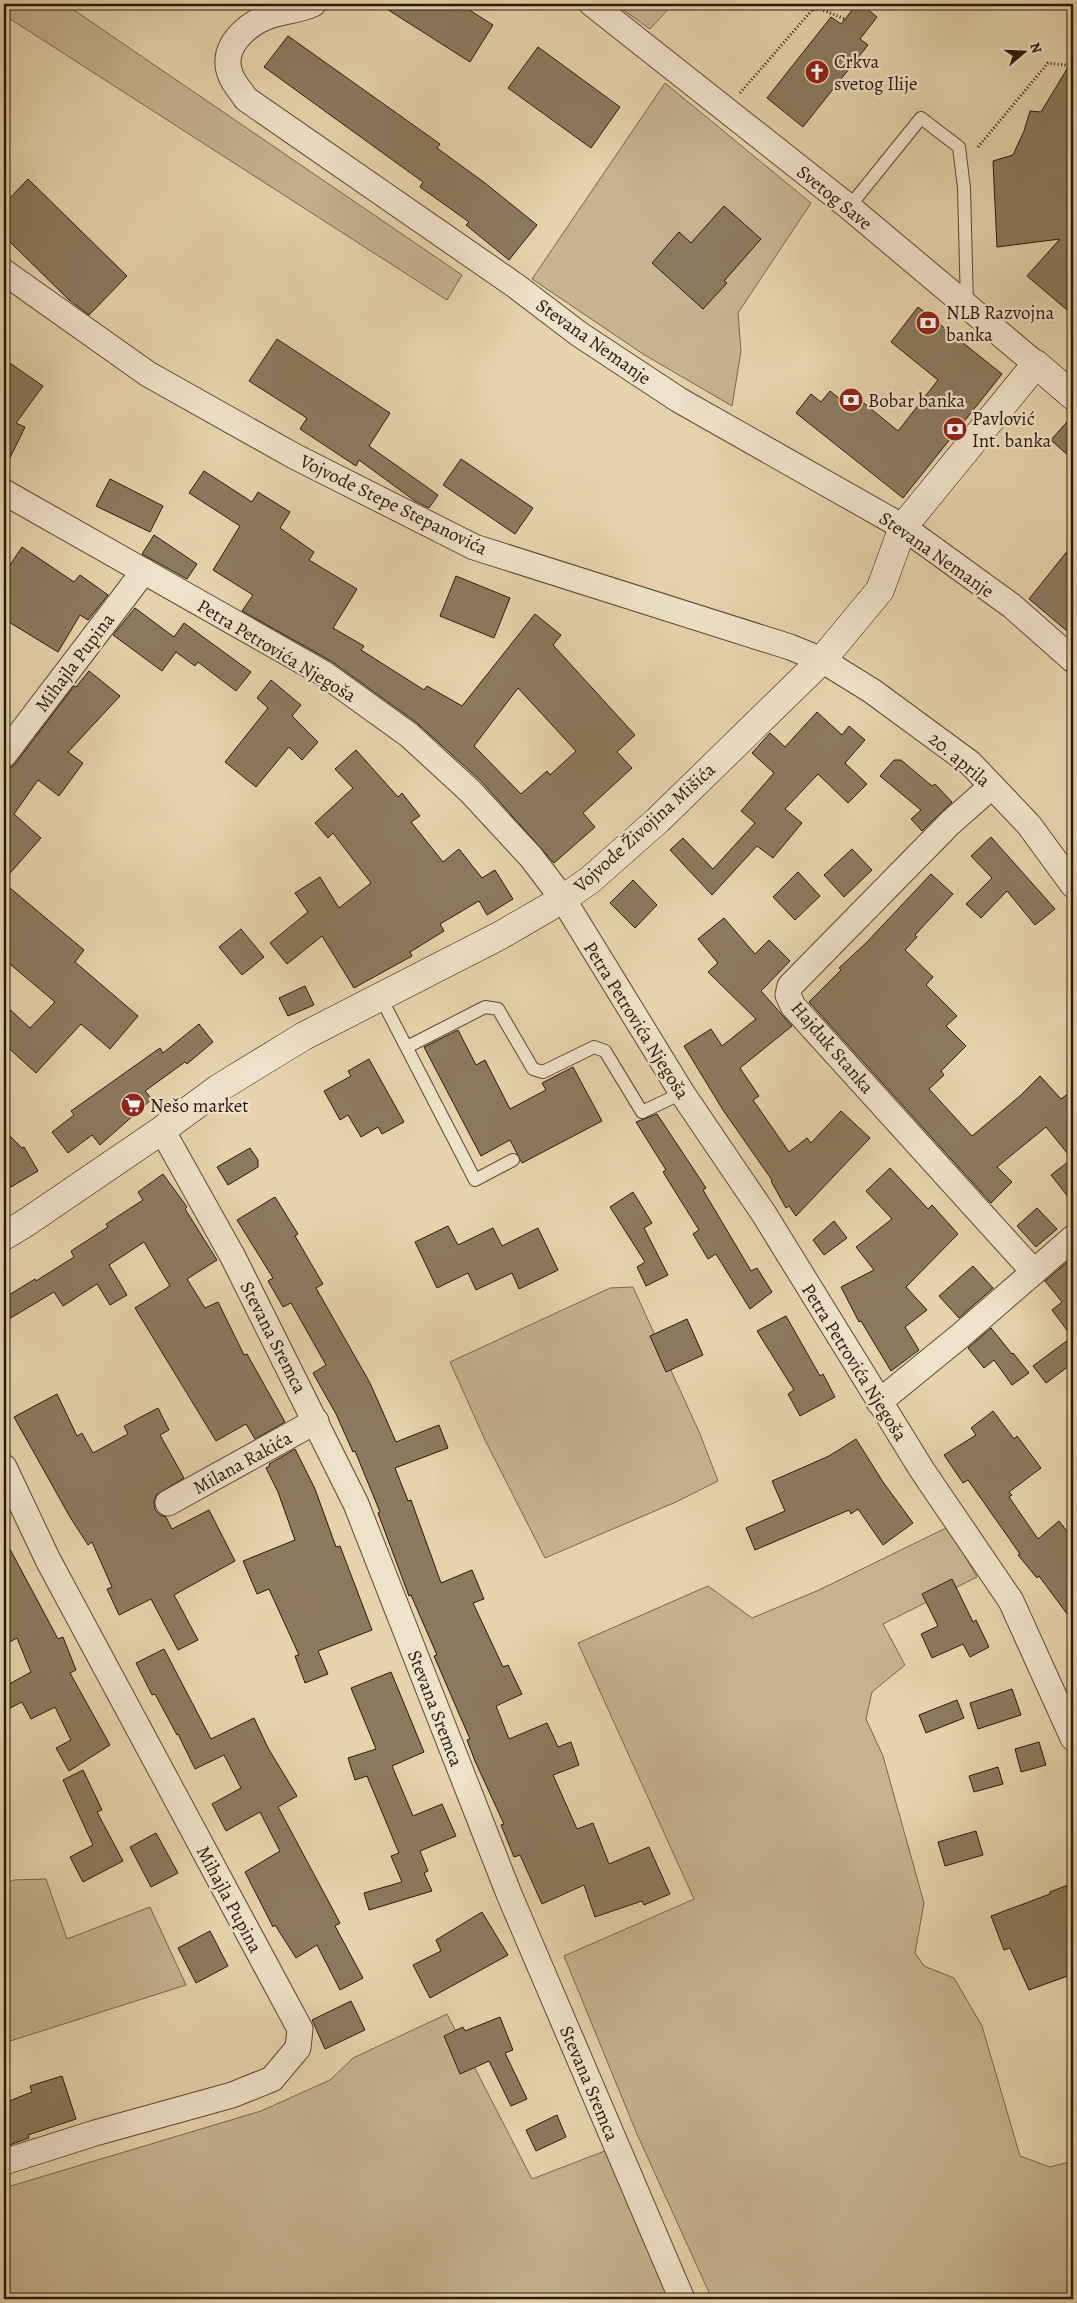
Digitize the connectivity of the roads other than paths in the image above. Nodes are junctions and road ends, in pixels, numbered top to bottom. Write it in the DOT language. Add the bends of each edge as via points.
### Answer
graph roads {
  1 [pos="313,4"];
  2 [pos="592,4"];
  3 [pos="849,207"];
  4 [pos="4,272"];
  5 [pos="967,306"];
  6 [pos="1036,364"];
  7 [pos="1073,396"];
  8 [pos="4,492"];
  9 [pos="903,527"];
  10 [pos="144,570"];
  11 [pos="822,660"];
  12 [pos="1073,660"];
  13 [pos="4,754"];
  14 [pos="992,786"];
  15 [pos="1073,885"];
  16 [pos="563,899"];
  17 [pos="381,998"];
  18 [pos="407,1046"];
  19 [pos="682,1092"];
  20 [pos="162,1130"];
  21 [pos="513,1160"];
  22 [pos="4,1236"];
  23 [pos="1073,1238"];
  24 [pos="1034,1272"];
  25 [pos="879,1402"];
  26 [pos="316,1421"];
  27 [pos="4,1467"];
  28 [pos="168,1504"];
  29 [pos="1073,1738"];
  30 [pos="4,2162"];
  31 [pos="682,2299"];
  1 -- 9 [label="street, Stevana Nemanje" via="259,19 246,27 235,40 228,56 230,74 246,99 516,286 579,334 679,400"];
  2 -- 3 [label="street, Svetog Save"];
  3 -- 5 [label="street, Svetog Save"];
  3 -- 5 [label="lane" via="921,118 959,147 964,188"];
  4 -- 11 [label="street, Vojvode Stepe Stepanovića" via="148,374 294,456 474,546 790,646"];
  5 -- 6 [label="street, Svetog Save"];
  6 -- 7 [label="street, Svetog Save"];
  6 -- 9 [label="street, Vojvode Živojina Mišića"];
  8 -- 10 [label="street, Petra Petrovića Njegoša"];
  9 -- 11 [label="street, Vojvode Živojina Mišića" via="880,590"];
  9 -- 12 [label="street, Stevana Nemanje" via="1012,606"];
  10 -- 13 [label="street, Mihajla Pupina"];
  10 -- 16 [label="street, Petra Petrovića Njegoša" via="323,674 409,735 470,791"];
  11 -- 14 [label="street, 20. aprila" via="872,691 970,763"];
  11 -- 16 [label="street, Vojvode Živojina Mišića" via="658,820 590,880"];
  14 -- 15 [label="street, 20. aprila" via="1029,824"];
  14 -- 24 [label="street, Hajduk Stanka" via="950,823 790,986 788,995 793,1006"];
  16 -- 17 [label="street, Vojvode Živojina Mišića"];
  16 -- 19 [label="street, Petra Petrovića Njegoša"];
  17 -- 18 [label="lane"];
  17 -- 20 [label="street, Vojvode Živojina Mišića" via="304,1036 219,1088"];
  18 -- 19 [label="lane" via="486,1007 498,1009 533,1069 543,1072 594,1047 605,1050 642,1112"];
  18 -- 21 [label="lane" via="475,1180"];
  19 -- 25 [label="street, Petra Petrovića Njegoša" via="764,1214"];
  20 -- 22 [label="street, Vojvode Živojina Mišića"];
  20 -- 26 [label="street, Stevana Sremca" via="233,1257"];
  23 -- 24 [label="street"];
  24 -- 25 [label="street"];
  25 -- 29 [label="street, Petra Petrovića Njegoša" via="1011,1602"];
  26 -- 28 [label="street, Milana Rakića"];
  26 -- 31 [label="street, Stevana Sremca" via="356,1504 509,1894"];
  27 -- 30 [label="street, Mihajla Pupina" via="48,1560 300,2029 298,2048 272,2080 232,2095"];
}
